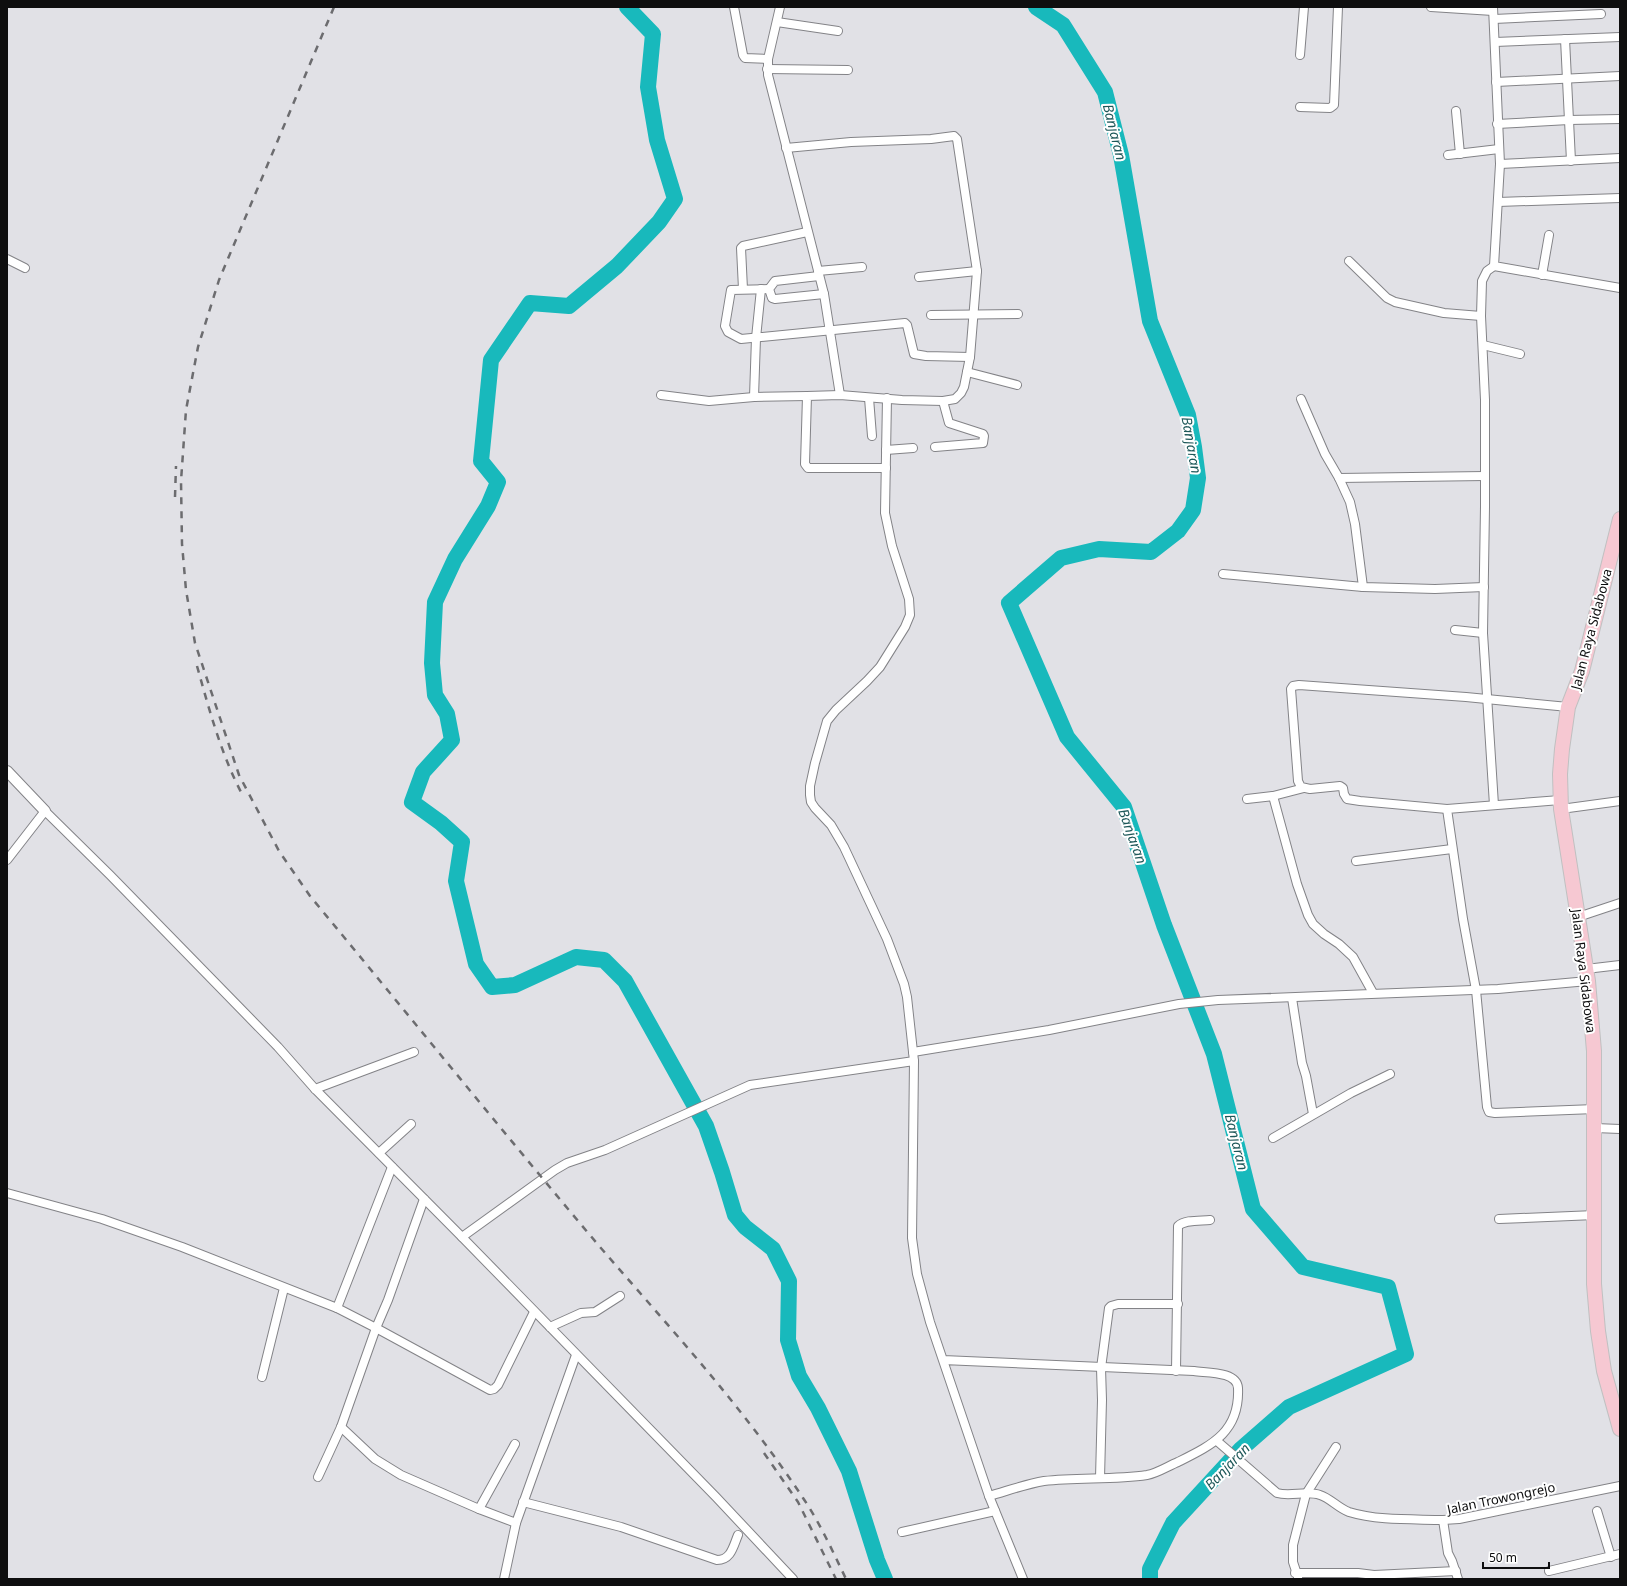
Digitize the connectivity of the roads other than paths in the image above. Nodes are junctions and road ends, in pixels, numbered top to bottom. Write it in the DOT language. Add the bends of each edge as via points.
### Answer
graph roads {
  1 [pos="734,7"];
  2 [pos="780,7"];
  3 [pos="1304,7"];
  4 [pos="1338,7"];
  5 [pos="1431,7"];
  6 [pos="1493,12"];
  7 [pos="1601,14"];
  8 [pos="777,22"];
  9 [pos="838,31"];
  10 [pos="1620,37"];
  11 [pos="1565,39"];
  12 [pos="1495,42"];
  13 [pos="1300,55"];
  14 [pos="768,59"];
  15 [pos="767,69"];
  16 [pos="848,70"];
  17 [pos="1620,76"];
  18 [pos="1567,79"];
  19 [pos="1496,82"];
  20 [pos="1300,107"];
  21 [pos="1456,111"];
  22 [pos="1620,119"];
  23 [pos="1569,120"];
  24 [pos="1497,124"];
  25 [pos="786,148"];
  26 [pos="1499,150"];
  27 [pos="1460,154"];
  28 [pos="1448,155"];
  29 [pos="1620,158"];
  30 [pos="1571,161"];
  31 [pos="1500,164"];
  32 [pos="1620,198"];
  33 [pos="1498,202"];
  34 [pos="807,232"];
  35 [pos="1549,235"];
  36 [pos="7,259"];
  37 [pos="1348,261"];
  38 [pos="1494,266"];
  39 [pos="862,267"];
  40 [pos="25,268"];
  41 [pos="977,271"];
  42 [pos="819,273"];
  43 [pos="1542,275"];
  44 [pos="919,277"];
  45 [pos="1620,288"];
  46 [pos="743,289"];
  47 [pos="765,289"];
  48 [pos="824,294"];
  49 [pos="974,314"];
  50 [pos="1018,314"];
  51 [pos="931,315"];
  52 [pos="1481,316"];
  53 [pos="830,330"];
  54 [pos="756,338"];
  55 [pos="1483,346"];
  56 [pos="1520,354"];
  57 [pos="970,357"];
  58 [pos="967,372"];
  59 [pos="1017,385"];
  60 [pos="661,395"];
  61 [pos="840,395"];
  62 [pos="807,396"];
  63 [pos="754,397"];
  64 [pos="869,398"];
  65 [pos="887,398"];
  66 [pos="1301,399"];
  67 [pos="943,401"];
  68 [pos="872,436"];
  69 [pos="935,447"];
  70 [pos="913,448"];
  71 [pos="886,450"];
  72 [pos="886,468"];
  73 [pos="1484,476"];
  74 [pos="1339,478"];
  75 [pos="1620,519"];
  76 [pos="1223,574"];
  77 [pos="1363,587"];
  78 [pos="1484,587"];
  79 [pos="1455,630"];
  80 [pos="1483,633"];
  81 [pos="1488,700"];
  82 [pos="1568,707"];
  83 [pos="7,771"];
  84 [pos="1304,788"];
  85 [pos="1273,796"];
  86 [pos="1247,799"];
  87 [pos="1620,801"];
  88 [pos="1561,804"];
  89 [pos="1494,805"];
  90 [pos="1447,809"];
  91 [pos="45,811"];
  92 [pos="1452,849"];
  93 [pos="7,860"];
  94 [pos="1356,861"];
  95 [pos="1620,903"];
  96 [pos="1578,917"];
  97 [pos="1620,965"];
  98 [pos="1587,975"];
  99 [pos="1476,990"];
  100 [pos="1372,993"];
  101 [pos="1292,998"];
  102 [pos="414,1052"];
  103 [pos="913,1052"];
  104 [pos="914,1061"];
  105 [pos="1390,1074"];
  106 [pos="315,1089"];
  107 [pos="1595,1109"];
  108 [pos="1313,1114"];
  109 [pos="411,1124"];
  110 [pos="1595,1128"];
  111 [pos="1620,1129"];
  112 [pos="1273,1138"];
  113 [pos="379,1153"];
  114 [pos="392,1167"];
  115 [pos="7,1193"];
  116 [pos="424,1199"];
  117 [pos="1594,1215"];
  118 [pos="1499,1219"];
  119 [pos="1210,1220"];
  120 [pos="462,1236"];
  121 [pos="284,1288"];
  122 [pos="620,1296"];
  123 [pos="1178,1304"];
  124 [pos="336,1308"];
  125 [pos="534,1312"];
  126 [pos="550,1327"];
  127 [pos="376,1328"];
  128 [pos="576,1355"];
  129 [pos="943,1360"];
  130 [pos="1101,1368"];
  131 [pos="1176,1371"];
  132 [pos="262,1377"];
  133 [pos="341,1427"];
  134 [pos="1620,1429"];
  135 [pos="1220,1443"];
  136 [pos="515,1444"];
  137 [pos="1336,1447"];
  138 [pos="318,1477"];
  139 [pos="1100,1478"];
  140 [pos="1620,1486"];
  141 [pos="1306,1494"];
  142 [pos="989,1496"];
  143 [pos="523,1502"];
  144 [pos="479,1509"];
  145 [pos="995,1511"];
  146 [pos="1597,1511"];
  147 [pos="1444,1520"];
  148 [pos="516,1523"];
  149 [pos="902,1532"];
  150 [pos="738,1535"];
  151 [pos="1620,1554"];
  152 [pos="1611,1556"];
  153 [pos="1550,1571"];
  154 [pos="1457,1575"];
  155 [pos="1297,1576"];
  156 [pos="504,1579"];
  157 [pos="793,1579"];
  158 [pos="1024,1579"];
  1 -- 14 [label="street" via="743,55 749,59"];
  2 -- 8 [label="street"];
  3 -- 13 [label="street"];
  4 -- 20 [label="street" via="1334,105 1330,108"];
  5 -- 6 [label="street"];
  6 -- 7 [label="street"];
  6 -- 12 [label="street"];
  8 -- 9 [label="street"];
  8 -- 14 [label="street"];
  10 -- 11 [label="street"];
  11 -- 12 [label="street"];
  11 -- 18 [label="street"];
  12 -- 19 [label="street"];
  14 -- 15 [label="street"];
  15 -- 16 [label="street"];
  15 -- 25 [label="street"];
  17 -- 18 [label="street"];
  18 -- 19 [label="street"];
  18 -- 23 [label="street"];
  19 -- 24 [label="street"];
  21 -- 27 [label="street"];
  22 -- 23 [label="street"];
  23 -- 24 [label="street"];
  23 -- 30 [label="street"];
  24 -- 26 [label="street"];
  25 -- 34 [label="street"];
  25 -- 41 [label="street" via="954,136 957,138"];
  26 -- 27 [label="street"];
  26 -- 31 [label="street"];
  27 -- 28 [label="street"];
  29 -- 30 [label="street"];
  30 -- 31 [label="street"];
  31 -- 33 [label="street"];
  32 -- 33 [label="street"];
  33 -- 38 [label="street"];
  34 -- 42 [label="street"];
  34 -- 46 [label="street" via="743,246"];
  35 -- 43 [label="street"];
  36 -- 40 [label="street"];
  37 -- 52 [label="street" via="1387,298 1395,302 1444,313"];
  38 -- 43 [label="street"];
  38 -- 52 [label="street" via="1487,271 1482,281"];
  39 -- 42 [label="street"];
  41 -- 44 [label="street"];
  41 -- 49 [label="street"];
  42 -- 47 [label="street" via="774,281"];
  42 -- 48 [label="street"];
  43 -- 45 [label="street"];
  46 -- 47 [label="street"];
  46 -- 54 [label="street" via="730,292 725,326 728,332 741,339"];
  47 -- 48 [label="street" via="775,299"];
  47 -- 54 [label="street"];
  48 -- 53 [label="street"];
  49 -- 50 [label="street"];
  49 -- 51 [label="street"];
  49 -- 57 [label="street"];
  52 -- 55 [label="street"];
  53 -- 54 [label="street"];
  53 -- 57 [label="street" via="905,323 914,354"];
  53 -- 61 [label="street"];
  54 -- 63 [label="street"];
  55 -- 56 [label="street"];
  55 -- 73 [label="street"];
  57 -- 58 [label="street"];
  58 -- 59 [label="street"];
  58 -- 67 [label="street" via="961,393 955,399"];
  60 -- 63 [label="street" via="709,401"];
  61 -- 62 [label="street"];
  61 -- 64 [label="street"];
  62 -- 63 [label="street"];
  62 -- 72 [label="street" via="804,464 806,467"];
  64 -- 65 [label="street"];
  64 -- 68 [label="street"];
  65 -- 67 [label="street"];
  65 -- 71 [label="street"];
  66 -- 74 [label="street" via="1325,454"];
  67 -- 69 [label="street" via="949,422 983,434 983,443"];
  70 -- 71 [label="street"];
  71 -- 72 [label="street"];
  72 -- 103 [label="street" via="885,513 892,546 909,599 910,615 880,667 827,720 815,763 810,795 811,802 831,825 844,847 887,939 907,997"];
  73 -- 74 [label="street"];
  73 -- 78 [label="street"];
  74 -- 77 [label="street" via="1350,502 1355,524"];
  75 -- 82 [label="highway, Jalan Raya Sidabowa" via="1582,671"];
  76 -- 77 [label="street"];
  77 -- 78 [label="street" via="1435,590"];
  78 -- 80 [label="street"];
  79 -- 80 [label="street"];
  80 -- 81 [label="street"];
  81 -- 82 [label="street"];
  81 -- 84 [label="street" via="1293,686 1290,693 1298,781"];
  81 -- 89 [label="street"];
  82 -- 88 [label="highway, Jalan Raya Sidabowa" via="1560,763"];
  83 -- 91 [label="street"];
  84 -- 85 [label="street"];
  84 -- 90 [label="street" via="1340,786 1343,787 1347,799 1360,802"];
  85 -- 86 [label="street"];
  85 -- 100 [label="street" via="1308,915 1313,924 1353,957"];
  87 -- 88 [label="street"];
  88 -- 89 [label="street"];
  88 -- 96 [label="highway, Jalan Raya Sidabowa"];
  89 -- 90 [label="street"];
  90 -- 92 [label="street"];
  91 -- 93 [label="street"];
  91 -- 106 [label="street" via="268,1037"];
  92 -- 94 [label="street"];
  92 -- 99 [label="street"];
  95 -- 96 [label="street"];
  96 -- 98 [label="highway, Jalan Raya Sidabowa"];
  97 -- 98 [label="street"];
  98 -- 99 [label="street"];
  98 -- 107 [label="highway, Jalan Raya Sidabowa" via="1594,1050"];
  99 -- 100 [label="street"];
  99 -- 107 [label="street" via="1489,1112"];
  100 -- 101 [label="street"];
  101 -- 103 [label="street" via="1179,1004 1049,1030"];
  101 -- 108 [label="street"];
  102 -- 106 [label="street"];
  103 -- 104 [label="street"];
  104 -- 120 [label="street" via="750,1085 606,1150 567,1163"];
  104 -- 129 [label="street" via="912,1238 930,1322"];
  105 -- 108 [label="street"];
  106 -- 113 [label="street"];
  107 -- 110 [label="highway, Jalan Raya Sidabowa"];
  108 -- 112 [label="street"];
  109 -- 113 [label="street"];
  110 -- 111 [label="street"];
  110 -- 117 [label="highway, Jalan Raya Sidabowa"];
  113 -- 114 [label="street"];
  114 -- 116 [label="street"];
  114 -- 124 [label="street"];
  115 -- 121 [label="street" via="102,1219 182,1247"];
  116 -- 120 [label="street"];
  116 -- 127 [label="street"];
  117 -- 118 [label="street"];
  117 -- 134 [label="highway, Jalan Raya Sidabowa" via="1594,1284 1598,1331 1604,1371"];
  119 -- 123 [label="street" via="1186,1222 1178,1226"];
  120 -- 125 [label="street"];
  121 -- 124 [label="street"];
  121 -- 132 [label="street"];
  122 -- 126 [label="street" via="595,1312 581,1313"];
  123 -- 130 [label="street" via="1111,1306 1108,1312"];
  123 -- 131 [label="street"];
  124 -- 127 [label="street"];
  125 -- 126 [label="street"];
  125 -- 127 [label="street" via="498,1385 490,1390"];
  126 -- 128 [label="street"];
  127 -- 133 [label="street"];
  128 -- 143 [label="street"];
  128 -- 157 [label="street"];
  129 -- 130 [label="street"];
  129 -- 142 [label="street"];
  130 -- 131 [label="street"];
  130 -- 139 [label="street"];
  131 -- 135 [label="street" via="1227,1375 1236,1382 1238,1389 1235,1415"];
  133 -- 138 [label="street"];
  133 -- 144 [label="street" via="375,1459 401,1475"];
  135 -- 139 [label="street" via="1153,1473"];
  135 -- 141 [label="street" via="1277,1493"];
  136 -- 144 [label="street"];
  137 -- 141 [label="street"];
  139 -- 142 [label="street" via="1044,1481"];
  140 -- 147 [label="street, Jalan Trowongrejo"];
  141 -- 147 [label="street" via="1320,1495 1349,1512 1385,1518"];
  141 -- 155 [label="street" via="1293,1545 1293,1562"];
  142 -- 145 [label="street"];
  143 -- 148 [label="street"];
  143 -- 150 [label="street" via="621,1527 717,1560 728,1557"];
  144 -- 148 [label="street"];
  145 -- 149 [label="street"];
  145 -- 158 [label="street"];
  146 -- 152 [label="street"];
  147 -- 154 [label="street, Jalan Trowongrejo" via="1448,1553"];
  148 -- 156 [label="street"];
  151 -- 152 [label="street"];
  152 -- 153 [label="street"];
  154 -- 155 [label="street" via="1358,1573"];
}
